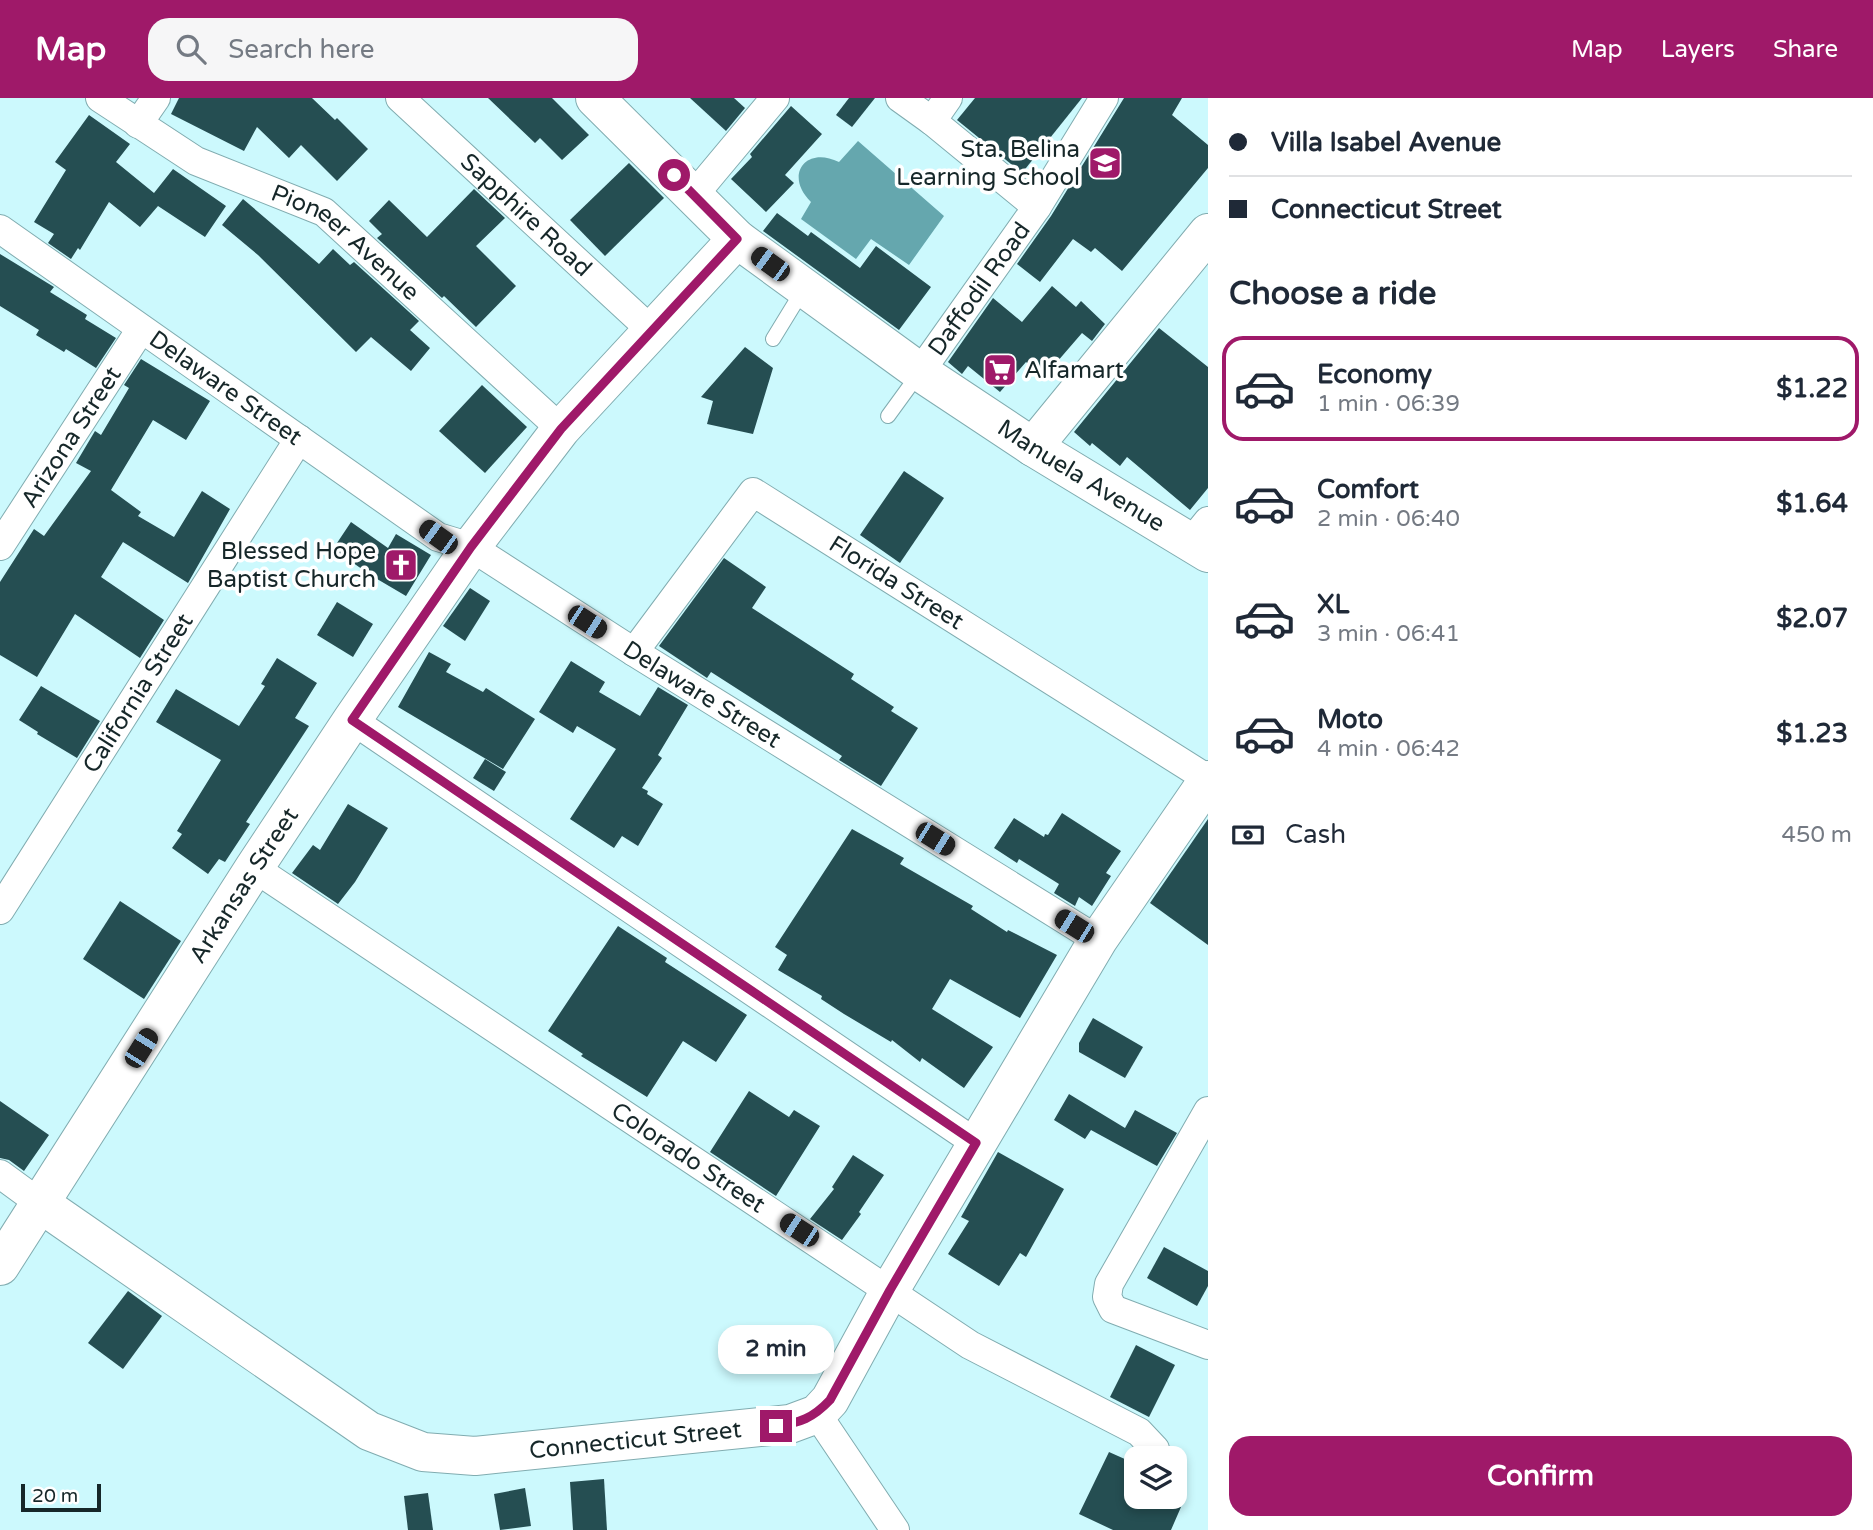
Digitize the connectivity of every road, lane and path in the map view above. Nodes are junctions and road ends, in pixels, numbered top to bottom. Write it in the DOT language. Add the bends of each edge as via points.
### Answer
graph roads {
  1 [pos="100,98"];
  2 [pos="156,98"];
  3 [pos="400,98"];
  4 [pos="594,98"];
  5 [pos="900,98"];
  6 [pos="948,98"];
  7 [pos="1104,98"];
  8 [pos="769,100"];
  9 [pos="933,121"];
  10 [pos="138,124"];
  11 [pos="694,195"];
  12 [pos="1037,207"];
  13 [pos="0,229"];
  14 [pos="1208,233"];
  15 [pos="737,239"];
  16 [pos="804,289"];
  17 [pos="141,329"];
  18 [pos="652,331"];
  19 [pos="773,339"];
  20 [pos="920,372"];
  21 [pos="888,416"];
  22 [pos="561,429"];
  23 [pos="299,439"];
  24 [pos="1033,447"];
  25 [pos="1202,539"];
  26 [pos="0,546"];
  27 [pos="471,547"];
  28 [pos="634,652"];
  29 [pos="352,720"];
  30 [pos="1208,780"];
  31 [pos="254,868"];
  32 [pos="0,910"];
  33 [pos="1098,940"];
  34 [pos="1208,1111"];
  35 [pos="976,1143"];
  36 [pos="0,1174"];
  37 [pos="41,1205"];
  38 [pos="0,1266"];
  39 [pos="890,1290"];
  40 [pos="1208,1345"];
  41 [pos="817,1414"];
  42 [pos="1152,1446"];
  43 [pos="895,1530"];
  1 -- 10 [label="street, Pioneer Avenue"];
  2 -- 10 [label="street"];
  3 -- 18 [label="street, Sapphire Road"];
  4 -- 11 [label="street, Manuela Avenue"];
  5 -- 9 [label="street"];
  6 -- 9 [label="street"];
  7 -- 12 [label="street, Daffodil Road"];
  8 -- 11 [label="street"];
  9 -- 12 [label="street"];
  10 -- 22 [label="street, Pioneer Avenue" via="196,161 324,212"];
  11 -- 15 [label="street, Manuela Avenue"];
  12 -- 20 [label="street, Daffodil Road"];
  13 -- 17 [label="street, Delaware Street"];
  14 -- 24 [label="street"];
  15 -- 16 [label="street, Manuela Avenue"];
  15 -- 18 [label="street, Arkansas Street"];
  16 -- 19 [label="lane"];
  16 -- 20 [label="street, Manuela Avenue"];
  17 -- 23 [label="street, Delaware Street"];
  17 -- 26 [label="street, Arizona Street"];
  18 -- 22 [label="street, Arkansas Street"];
  20 -- 21 [label="lane"];
  20 -- 24 [label="street, Manuela Avenue"];
  22 -- 27 [label="street, Arkansas Street"];
  23 -- 27 [label="street, Delaware Street" via="438,537"];
  23 -- 32 [label="street, California Street"];
  24 -- 25 [label="street, Manuela Avenue"];
  27 -- 28 [label="street, Delaware Street"];
  27 -- 29 [label="street, Arkansas Street"];
  28 -- 30 [label="street, Florida Street" via="753,492"];
  28 -- 33 [label="street, Delaware Street"];
  29 -- 31 [label="street, Arkansas Street"];
  29 -- 35 [label="street"];
  30 -- 33 [label="street"];
  31 -- 37 [label="street, Arkansas Street"];
  31 -- 39 [label="street, Colorado Street"];
  33 -- 35 [label="street"];
  34 -- 40 [label="street" via="1109,1284 1107,1297 1113,1309"];
  35 -- 39 [label="street"];
  36 -- 37 [label="street, Connecticut Street"];
  37 -- 38 [label="street, Arkansas Street"];
  37 -- 41 [label="street, Connecticut Street" via="369,1431 423,1452 475,1456 761,1428"];
  39 -- 41 [label="street" via="830,1400"];
  39 -- 42 [label="street, Colorado Street" via="970,1345 1139,1432"];
  41 -- 43 [label="street"];
}
